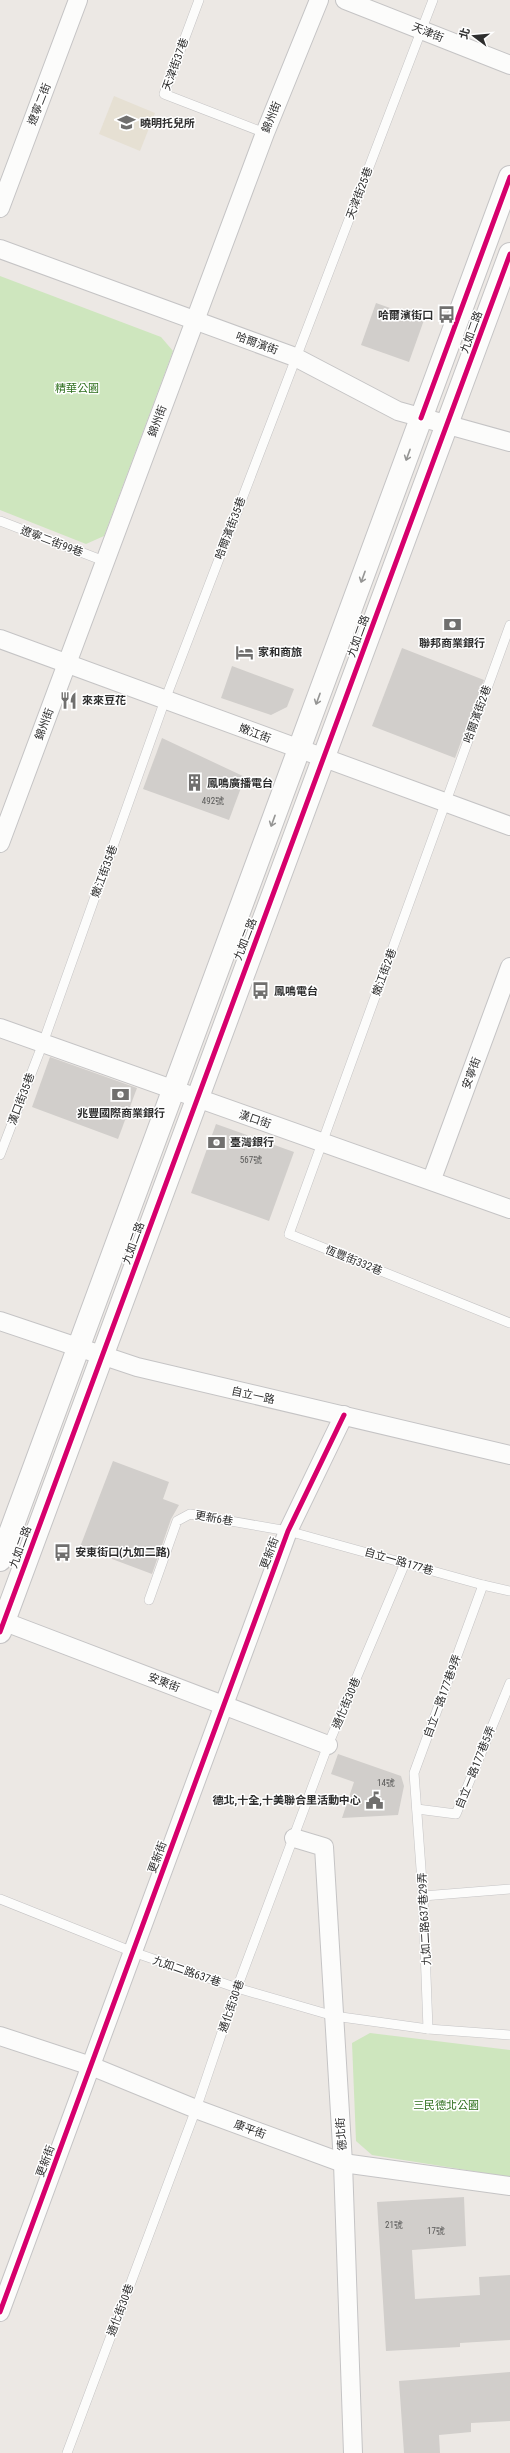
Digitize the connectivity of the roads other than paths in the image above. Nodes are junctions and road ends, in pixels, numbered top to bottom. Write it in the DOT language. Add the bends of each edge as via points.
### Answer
graph roads {
  1 [pos="78,0"];
  2 [pos="198,0"];
  3 [pos="319,0"];
  4 [pos="345,0"];
  5 [pos="433,0"];
  6 [pos="423,29"];
  7 [pos="510,65"];
  8 [pos="264,133"];
  9 [pos="510,177"];
  10 [pos="0,208"];
  11 [pos="0,249"];
  12 [pos="510,254"];
  13 [pos="195,320"];
  14 [pos="295,357"];
  15 [pos="421,418"];
  16 [pos="447,426"];
  17 [pos="510,442"];
  18 [pos="0,521"];
  19 [pos="104,561"];
  20 [pos="510,625"];
  21 [pos="0,639"];
  22 [pos="67,664"];
  23 [pos="165,700"];
  24 [pos="300,749"];
  25 [pos="324,758"];
  26 [pos="445,803"];
  27 [pos="510,826"];
  28 [pos="0,843"];
  29 [pos="510,966"];
  30 [pos="0,1028"];
  31 [pos="43,1043"];
  32 [pos="172,1091"];
  33 [pos="196,1098"];
  34 [pos="322,1141"];
  35 [pos="0,1154"];
  36 [pos="432,1179"];
  37 [pos="510,1209"];
  38 [pos="0,1321"];
  39 [pos="510,1323"];
  40 [pos="79,1349"];
  41 [pos="102,1357"];
  42 [pos="344,1415"];
  43 [pos="510,1455"];
  44 [pos="288,1531"];
  45 [pos="0,1560"];
  46 [pos="405,1563"];
  47 [pos="483,1585"];
  48 [pos="510,1591"];
  49 [pos="149,1600"];
  50 [pos="1,1625"];
  51 [pos="510,1683"];
  52 [pos="224,1705"];
  53 [pos="328,1745"];
  54 [pos="417,1809"];
  55 [pos="294,1838"];
  56 [pos="510,1889"];
  57 [pos="423,1896"];
  58 [pos="0,1899"];
  59 [pos="133,1952"];
  60 [pos="237,1988"];
  61 [pos="334,2016"];
  62 [pos="428,2029"];
  63 [pos="510,2035"];
  64 [pos="0,2036"];
  65 [pos="91,2066"];
  66 [pos="196,2109"];
  67 [pos="343,2163"];
  68 [pos="510,2186"];
  69 [pos="0,2312"];
  70 [pos="67,2453"];
  71 [pos="353,2453"];
  1 -- 10 [label="street, 遼寧二街"];
  2 -- 8 [label="lane, 天津街37巷" via="164,94"];
  3 -- 8 [label="street, 錦州街"];
  4 -- 6 [label="street, 天津街"];
  5 -- 6 [label="lane, 天津街25巷"];
  6 -- 7 [label="street, 天津街"];
  6 -- 14 [label="lane, 天津街25巷"];
  8 -- 13 [label="street, 錦州街"];
  9 -- 15 [label="street, 九如二路"];
  11 -- 13 [label="street, 哈爾濱街"];
  12 -- 16 [label="street, 九如二路"];
  13 -- 14 [label="street, 哈爾濱街"];
  13 -- 19 [label="street, 錦州街"];
  14 -- 15 [label="street, 哈爾濱街" via="398,410"];
  14 -- 23 [label="lane, 哈爾濱街35巷"];
  15 -- 16 [label="street, 哈爾濱街"];
  15 -- 24 [label="street, 九如二路, one-way"];
  16 -- 17 [label="street, 哈爾濱街"];
  16 -- 25 [label="street, 九如二路"];
  18 -- 19 [label="lane, 遼寧二街99巷"];
  19 -- 22 [label="street, 錦州街"];
  20 -- 26 [label="lane, 哈爾濱街2巷"];
  21 -- 22 [label="street, 嫩江街"];
  22 -- 23 [label="street, 嫩江街"];
  22 -- 28 [label="street, 錦州街"];
  23 -- 24 [label="street, 嫩江街"];
  23 -- 31 [label="lane, 嫩江街35巷"];
  24 -- 25 [label="street, 嫩江街"];
  24 -- 32 [label="street, 九如二路, one-way"];
  25 -- 26 [label="street, 嫩江街"];
  25 -- 33 [label="street, 九如二路"];
  26 -- 27 [label="street, 嫩江街"];
  26 -- 34 [label="lane, 嫩江街2巷"];
  29 -- 36 [label="street, 安寧街"];
  30 -- 31 [label="street, 漢口街"];
  31 -- 32 [label="street, 漢口街"];
  31 -- 35 [label="lane, 漢口街35巷"];
  32 -- 33 [label="street, 漢口街"];
  32 -- 40 [label="street, 九如二路"];
  33 -- 34 [label="street, 漢口街"];
  33 -- 41 [label="street, 九如二路"];
  34 -- 36 [label="street, 漢口街"];
  34 -- 39 [label="lane, 恆豐街332巷" via="289,1234"];
  36 -- 37 [label="street, 漢口街"];
  38 -- 40 [label="street, 自立一路"];
  40 -- 41 [label="street, 自立一路"];
  40 -- 45 [label="street, 九如二路"];
  41 -- 42 [label="street, 自立一路" via="208,1385"];
  41 -- 50 [label="street, 九如二路"];
  42 -- 43 [label="street, 自立一路"];
  42 -- 44 [label="street, 更新街"];
  44 -- 46 [label="lane, 自立一路177巷"];
  44 -- 49 [label="lane, 更新6巷" via="190,1514 177,1521"];
  44 -- 52 [label="street, 更新街"];
  46 -- 47 [label="lane, 自立一路177巷"];
  46 -- 53 [label="lane, 通化街30巷"];
  47 -- 48 [label="lane, 自立一路177巷"];
  47 -- 54 [label="lane, 自立一路177巷9弄" via="414,1773"];
  50 -- 52 [label="street, 安東街"];
  51 -- 54 [label="lane, 自立一路177巷5弄" via="456,1814"];
  52 -- 53 [label="street, 安東街"];
  52 -- 59 [label="street, 更新街"];
  53 -- 55 [label="lane, 通化街30巷"];
  54 -- 57 [label="lane, 九如二路637巷29弄"];
  55 -- 60 [label="lane, 通化街30巷"];
  55 -- 61 [label="street, 德北街" via="324,1847"];
  56 -- 57 [label="lane"];
  57 -- 62 [label="lane, 九如二路637巷29弄"];
  58 -- 59 [label="lane, 九如二路637巷"];
  59 -- 60 [label="lane, 九如二路637巷"];
  59 -- 65 [label="street, 更新街"];
  60 -- 61 [label="lane, 九如二路637巷"];
  60 -- 66 [label="lane, 通化街30巷"];
  61 -- 62 [label="lane, 九如二路637巷"];
  61 -- 67 [label="street, 德北街"];
  62 -- 63 [label="lane, 九如二路637巷"];
  64 -- 65 [label="street, 康平街"];
  65 -- 66 [label="street, 康平街"];
  65 -- 69 [label="street, 更新街"];
  66 -- 67 [label="street, 康平街"];
  66 -- 70 [label="lane, 通化街30巷"];
  67 -- 68 [label="street, 康平街"];
  67 -- 71 [label="street, 德北街"];
}
